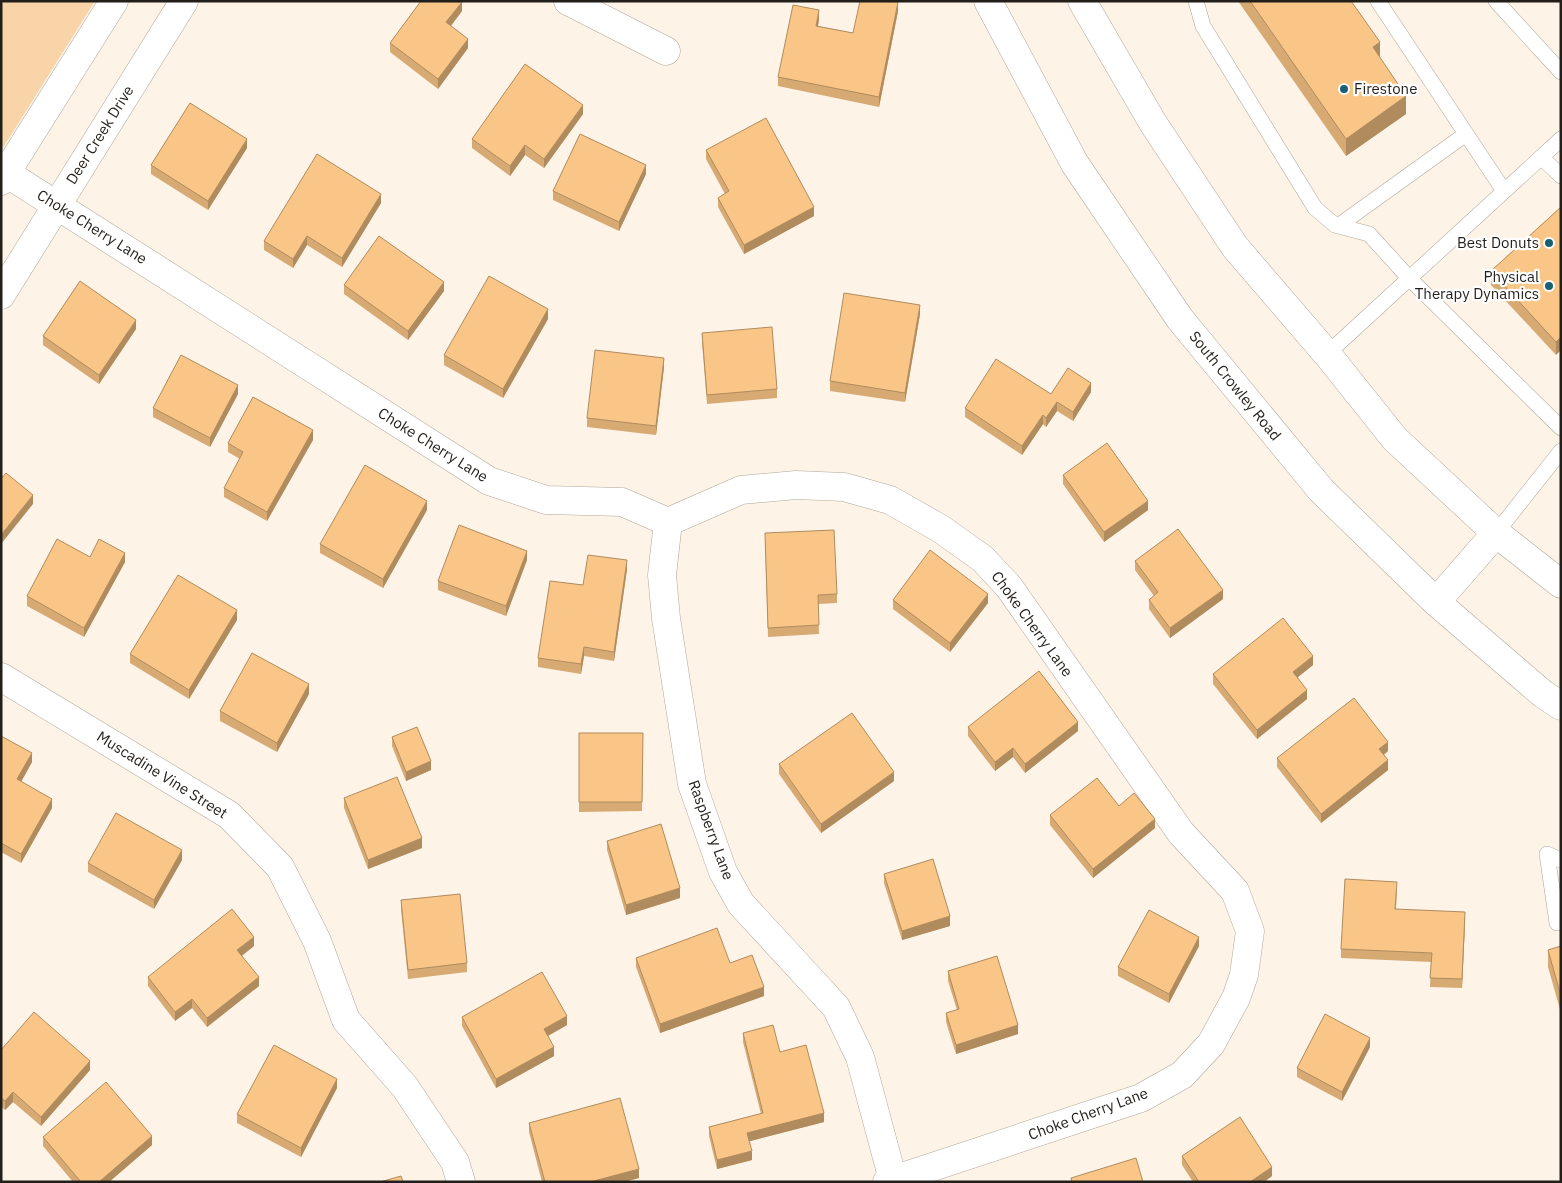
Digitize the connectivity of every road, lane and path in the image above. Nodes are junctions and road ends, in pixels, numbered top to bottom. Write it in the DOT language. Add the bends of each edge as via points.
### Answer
graph roads {
  1 [pos="184,1"];
  2 [pos="568,1"];
  3 [pos="988,1"];
  4 [pos="1082,1"];
  5 [pos="1196,1"];
  6 [pos="1378,1"];
  7 [pos="1496,1"];
  8 [pos="106,4"];
  9 [pos="666,51"];
  10 [pos="1561,72"];
  11 [pos="1466,134"];
  12 [pos="1561,139"];
  13 [pos="1541,157"];
  14 [pos="3,175"];
  15 [pos="1561,176"];
  16 [pos="1504,191"];
  17 [pos="57,204"];
  18 [pos="1338,226"];
  19 [pos="1409,278"];
  20 [pos="1,295"];
  21 [pos="1327,354"];
  22 [pos="1561,428"];
  23 [pos="1561,451"];
  24 [pos="668,522"];
  25 [pos="1496,533"];
  26 [pos="1561,584"];
  27 [pos="1436,602"];
  28 [pos="1,677"];
  29 [pos="1561,706"];
  30 [pos="1561,860"];
  31 [pos="1561,922"];
  32 [pos="890,1181"];
  33 [pos="461,1182"];
  1 -- 17 [label="street, Deer Creek Drive"];
  2 -- 9 [label="street"];
  3 -- 27 [label="street, South Crowley Road" via="1075,164 1180,319 1320,490"];
  4 -- 21 [label="street" via="1153,123 1235,247"];
  5 -- 18 [label="lane" via="1203,26 1315,208"];
  6 -- 11 [label="lane"];
  7 -- 10 [label="lane"];
  8 -- 14 [label="street"];
  11 -- 16 [label="lane"];
  11 -- 18 [label="lane"];
  12 -- 13 [label="lane"];
  13 -- 15 [label="lane"];
  13 -- 16 [label="lane"];
  14 -- 17 [label="street, Choke Cherry Lane"];
  16 -- 19 [label="lane"];
  17 -- 20 [label="street, Deer Creek Drive"];
  17 -- 24 [label="street, Choke Cherry Lane" via="488,481 546,500 622,502"];
  18 -- 19 [label="lane" via="1369,234"];
  19 -- 21 [label="lane"];
  19 -- 22 [label="lane"];
  21 -- 25 [label="street" via="1396,439"];
  23 -- 25 [label="lane"];
  24 -- 32 [label="street, Raspberry Lane" via="662,575 666,618 695,793 723,872 741,904 836,1007 860,1057"];
  24 -- 32 [label="street, Choke Cherry Lane" via="741,490 844,487 890,500 941,529 983,559 1009,588 1181,833 1235,891 1250,931 1244,975 1236,998 1211,1044 1182,1075 1141,1098"];
  25 -- 26 [label="street"];
  25 -- 27 [label="street"];
  27 -- 29 [label="street, South Crowley Road"];
  28 -- 33 [label="street, Muscadine Vine Street" via="229,815 280,867 317,941 346,1020 406,1087 455,1162"];
  30 -- 31 [label="lane" via="1547,854 1558,923"];
}
